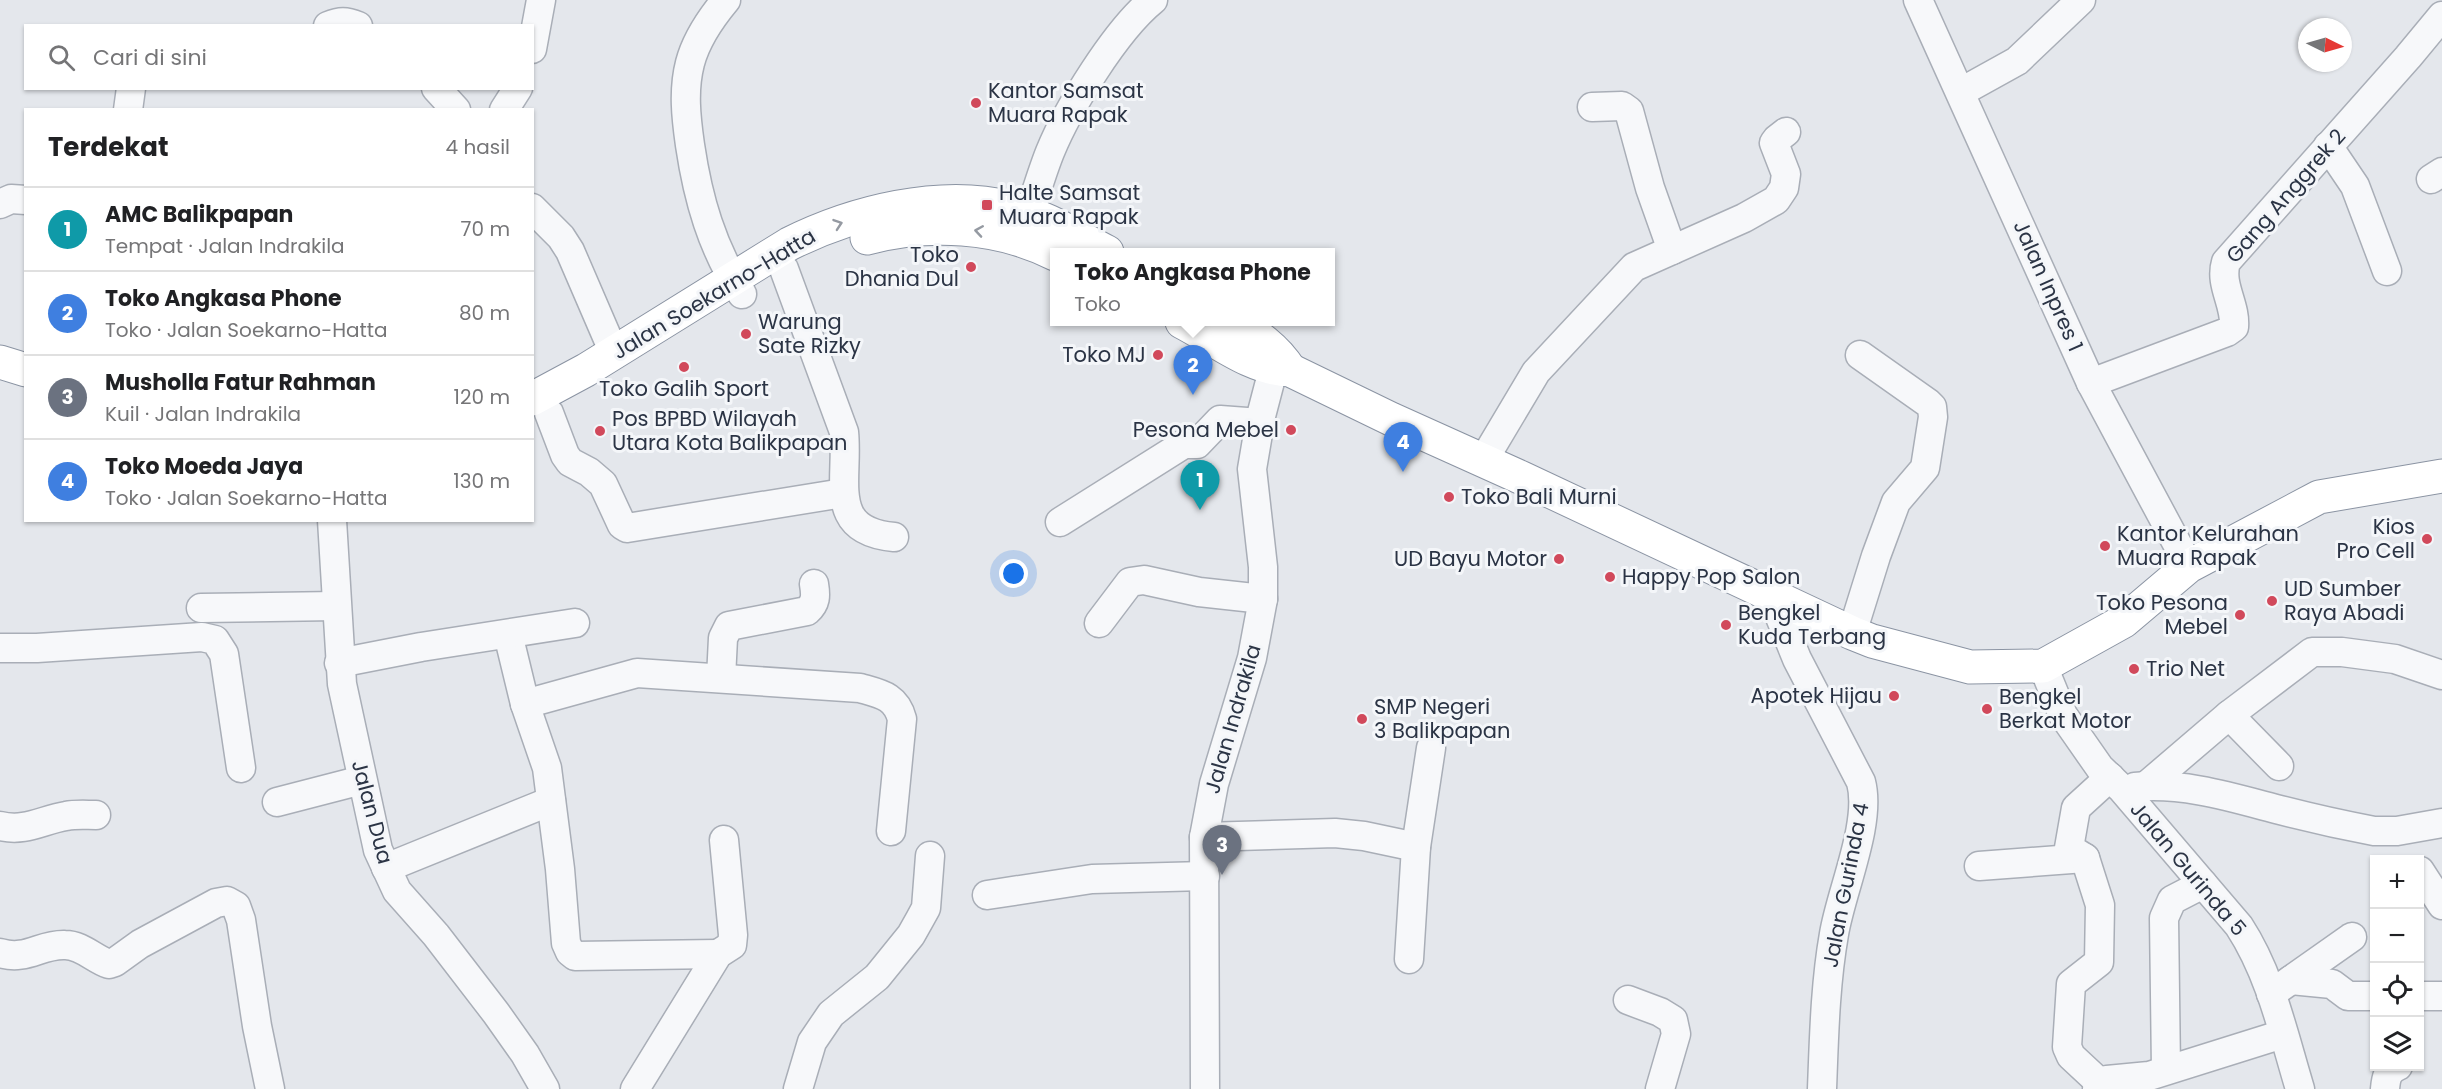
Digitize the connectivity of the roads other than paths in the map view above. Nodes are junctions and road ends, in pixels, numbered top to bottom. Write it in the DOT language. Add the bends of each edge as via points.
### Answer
graph roads {
  1 [pos="541,0"];
  2 [pos="726,0"];
  3 [pos="1918,0"];
  4 [pos="2081,0"];
  5 [pos="1145,2"];
  6 [pos="2442,16"];
  7 [pos="333,24"];
  8 [pos="352,24"];
  9 [pos="534,38"];
  10 [pos="131,90"];
  11 [pos="438,90"];
  12 [pos="517,90"];
  13 [pos="1961,93"];
  14 [pos="1592,107"];
  15 [pos="128,108"];
  16 [pos="454,108"];
  17 [pos="505,108"];
  18 [pos="1786,132"];
  19 [pos="2328,146"];
  20 [pos="24,200"];
  21 [pos="0,204"];
  22 [pos="534,210"];
  23 [pos="1029,214"];
  24 [pos="1099,248"];
  25 [pos="1672,250"];
  26 [pos="1050,252"];
  27 [pos="784,269"];
  28 [pos="2387,271"];
  29 [pos="737,286"];
  30 [pos="1191,326"];
  31 [pos="1239,326"];
  32 [pos="0,339"];
  33 [pos="24,346"];
  34 [pos="614,353"];
  35 [pos="1860,355"];
  36 [pos="0,362"];
  37 [pos="1281,364"];
  38 [pos="24,369"];
  39 [pos="591,379"];
  40 [pos="2091,383"];
  41 [pos="538,410"];
  42 [pos="1260,423"];
  43 [pos="1483,460"];
  44 [pos="2442,476"];
  45 [pos="843,493"];
  46 [pos="332,522"];
  47 [pos="1060,522"];
  48 [pos="894,537"];
  49 [pos="2189,566"];
  50 [pos="814,584"];
  51 [pos="1771,595"];
  52 [pos="1263,599"];
  53 [pos="336,606"];
  54 [pos="201,608"];
  55 [pos="575,622"];
  56 [pos="1099,622"];
  57 [pos="1852,633"];
  58 [pos="508,634"];
  59 [pos="0,648"];
  60 [pos="339,663"];
  61 [pos="2043,666"];
  62 [pos="2442,675"];
  63 [pos="721,678"];
  64 [pos="525,704"];
  65 [pos="2229,715"];
  66 [pos="1431,748"];
  67 [pos="2278,766"];
  68 [pos="241,768"];
  69 [pos="362,780"];
  70 [pos="2126,784"];
  71 [pos="551,801"];
  72 [pos="277,802"];
  73 [pos="96,815"];
  74 [pos="2442,822"];
  75 [pos="0,826"];
  76 [pos="891,831"];
  77 [pos="2397,831"];
  78 [pos="1204,837"];
  79 [pos="724,840"];
  80 [pos="1416,847"];
  81 [pos="2409,855"];
  82 [pos="930,856"];
  83 [pos="2085,858"];
  84 [pos="1979,866"];
  85 [pos="386,868"];
  86 [pos="1205,876"];
  87 [pos="2424,877"];
  88 [pos="2203,884"];
  89 [pos="987,895"];
  90 [pos="2442,905"];
  91 [pos="2352,937"];
  92 [pos="0,952"];
  93 [pos="718,954"];
  94 [pos="1409,959"];
  95 [pos="2281,987"];
  96 [pos="2370,996"];
  97 [pos="2424,996"];
  98 [pos="2442,996"];
  99 [pos="1628,1000"];
  100 [pos="2283,1035"];
  101 [pos="2166,1070"];
  102 [pos="2392,1071"];
  103 [pos="2099,1086"];
  104 [pos="270,1089"];
  105 [pos="545,1089"];
  106 [pos="635,1089"];
  107 [pos="798,1089"];
  108 [pos="1205,1089"];
  109 [pos="1660,1089"];
  110 [pos="1822,1089"];
  111 [pos="2300,1089"];
  112 [pos="2385,1089"];
  1 -- 9 [label="street"];
  2 -- 29 [label="street" via="701,36 690,62 685,113 705,219"];
  3 -- 13 [label="street, Jalan Inpres 1"];
  4 -- 13 [label="street" via="2017,61"];
  5 -- 23 [label="street" via="1085,87 1050,152"];
  6 -- 19 [label="street, Gang Anggrek 2"];
  7 -- 8 [label="street"];
  10 -- 15 [label="street"];
  11 -- 16 [label="street"];
  12 -- 17 [label="street"];
  13 -- 40 [label="street, Jalan Inpres 1"];
  14 -- 25 [label="street" via="1622,106 1629,111"];
  18 -- 25 [label="street" via="1774,144 1786,174 1784,188 1776,200"];
  19 -- 28 [label="street" via="2355,186"];
  19 -- 40 [label="street, Gang Anggrek 2" via="2226,262 2223,278 2235,327"];
  20 -- 21 [label="street" via="11,199"];
  22 -- 34 [label="street" via="570,251"];
  23 -- 24 [label="highway, Jalan Soekarno-Hatta"];
  29 -- 23 [label="highway, Jalan Soekarno-Hatta, one-way" via="812,233 866,214 950,201 1010,207"];
  25 -- 43 [label="street" via="1634,267 1536,372"];
  26 -- 27 [label="highway, Jalan Soekarno-Hatta, one-way" via="988,233 920,228 842,245"];
  27 -- 29 [label="highway, Jalan Soekarno-Hatta"];
  27 -- 45 [label="street" via="844,432"];
  29 -- 34 [label="highway, Jalan Soekarno-Hatta"];
  29 -- 39 [label="highway, Jalan Soekarno-Hatta"];
  30 -- 37 [label="highway" via="1249,359"];
  31 -- 37 [label="highway"];
  32 -- 33 [label="highway"];
  34 -- 39 [label="highway, Jalan Soekarno-Hatta"];
  35 -- 57 [label="street" via="1928,403 1932,417 1925,468 1896,502"];
  36 -- 38 [label="highway"];
  37 -- 42 [label="street, Jalan Indrakila"];
  37 -- 43 [label="highway"];
  39 -- 41 [label="highway, Jalan Soekarno-Hatta"];
  40 -- 49 [label="street, Jalan Inpres 1"];
  41 -- 45 [label="street" via="570,462 603,484 627,528"];
  42 -- 47 [label="street" via="1220,420 1197,444 1184,444"];
  42 -- 52 [label="street, Jalan Indrakila" via="1252,469"];
  43 -- 51 [label="highway"];
  44 -- 49 [label="highway" via="2319,497"];
  45 -- 48 [label="street" via="846,509 857,525"];
  46 -- 53 [label="street, Jalan Dua"];
  49 -- 61 [label="highway" via="2124,621"];
  50 -- 63 [label="street" via="816,596 807,611 729,626 723,638"];
  51 -- 57 [label="highway"];
  51 -- 110 [label="street, Jalan Gurinda 4" via="1788,641 1864,794 1834,932"];
  52 -- 56 [label="street" via="1135,580 1125,587"];
  52 -- 78 [label="street, Jalan Indrakila" via="1252,658 1214,784"];
  53 -- 54 [label="street"];
  53 -- 60 [label="street, Jalan Dua"];
  55 -- 58 [label="street"];
  57 -- 61 [label="highway" via="1970,667"];
  58 -- 60 [label="street"];
  58 -- 64 [label="street"];
  59 -- 68 [label="street" via="215,640 224,654"];
  60 -- 69 [label="street, Jalan Dua"];
  61 -- 70 [label="street, Jalan Gurinda 5" via="2063,714 2100,768"];
  62 -- 65 [label="street" via="2395,659 2318,651"];
  63 -- 64 [label="street" via="636,674"];
  63 -- 76 [label="street" via="860,688 885,695 899,706 902,719"];
  64 -- 71 [label="street" via="547,768"];
  65 -- 67 [label="street"];
  65 -- 70 [label="street"];
  66 -- 80 [label="street"];
  69 -- 72 [label="street"];
  69 -- 85 [label="street, Jalan Dua"];
  70 -- 77 [label="street" via="2236,798 2374,831"];
  70 -- 83 [label="street" via="2076,808 2069,848"];
  70 -- 88 [label="street, Jalan Gurinda 5"];
  71 -- 85 [label="street"];
  71 -- 93 [label="street" via="570,952 575,956"];
  73 -- 75 [label="street" via="65,816 21,828"];
  74 -- 77 [label="street"];
  77 -- 81 [label="street"];
  78 -- 80 [label="street" via="1335,833"];
  78 -- 86 [label="street, Jalan Indrakila"];
  79 -- 93 [label="street" via="733,941 729,949"];
  80 -- 94 [label="street"];
  82 -- 107 [label="street" via="926,908 911,935 877,977 831,1014 812,1042"];
  83 -- 84 [label="street"];
  83 -- 103 [label="street" via="2100,905 2099,962 2072,984 2067,1047"];
  85 -- 105 [label="street, Jalan Dua" via="397,891 502,1021"];
  86 -- 89 [label="street" via="1092,879"];
  86 -- 108 [label="street, Jalan Indrakila"];
  87 -- 90 [label="street"];
  88 -- 95 [label="street, Jalan Gurinda 5" via="2239,926"];
  88 -- 101 [label="street" via="2172,900 2164,918"];
  91 -- 95 [label="street"];
  92 -- 104 [label="street" via="28,955 51,945 68,944 109,964 216,903 227,901 236,906 241,920"];
  93 -- 106 [label="street"];
  95 -- 96 [label="street" via="2332,984 2348,996"];
  95 -- 100 [label="street, Jalan Gurinda 5"];
  97 -- 98 [label="street"];
  99 -- 109 [label="street" via="1673,1020 1676,1034"];
  100 -- 101 [label="street"];
  100 -- 111 [label="street, Jalan Gurinda 5"];
  101 -- 103 [label="street" via="2149,1076 2115,1078"];
  102 -- 112 [label="street" via="2386,1076"];
}
